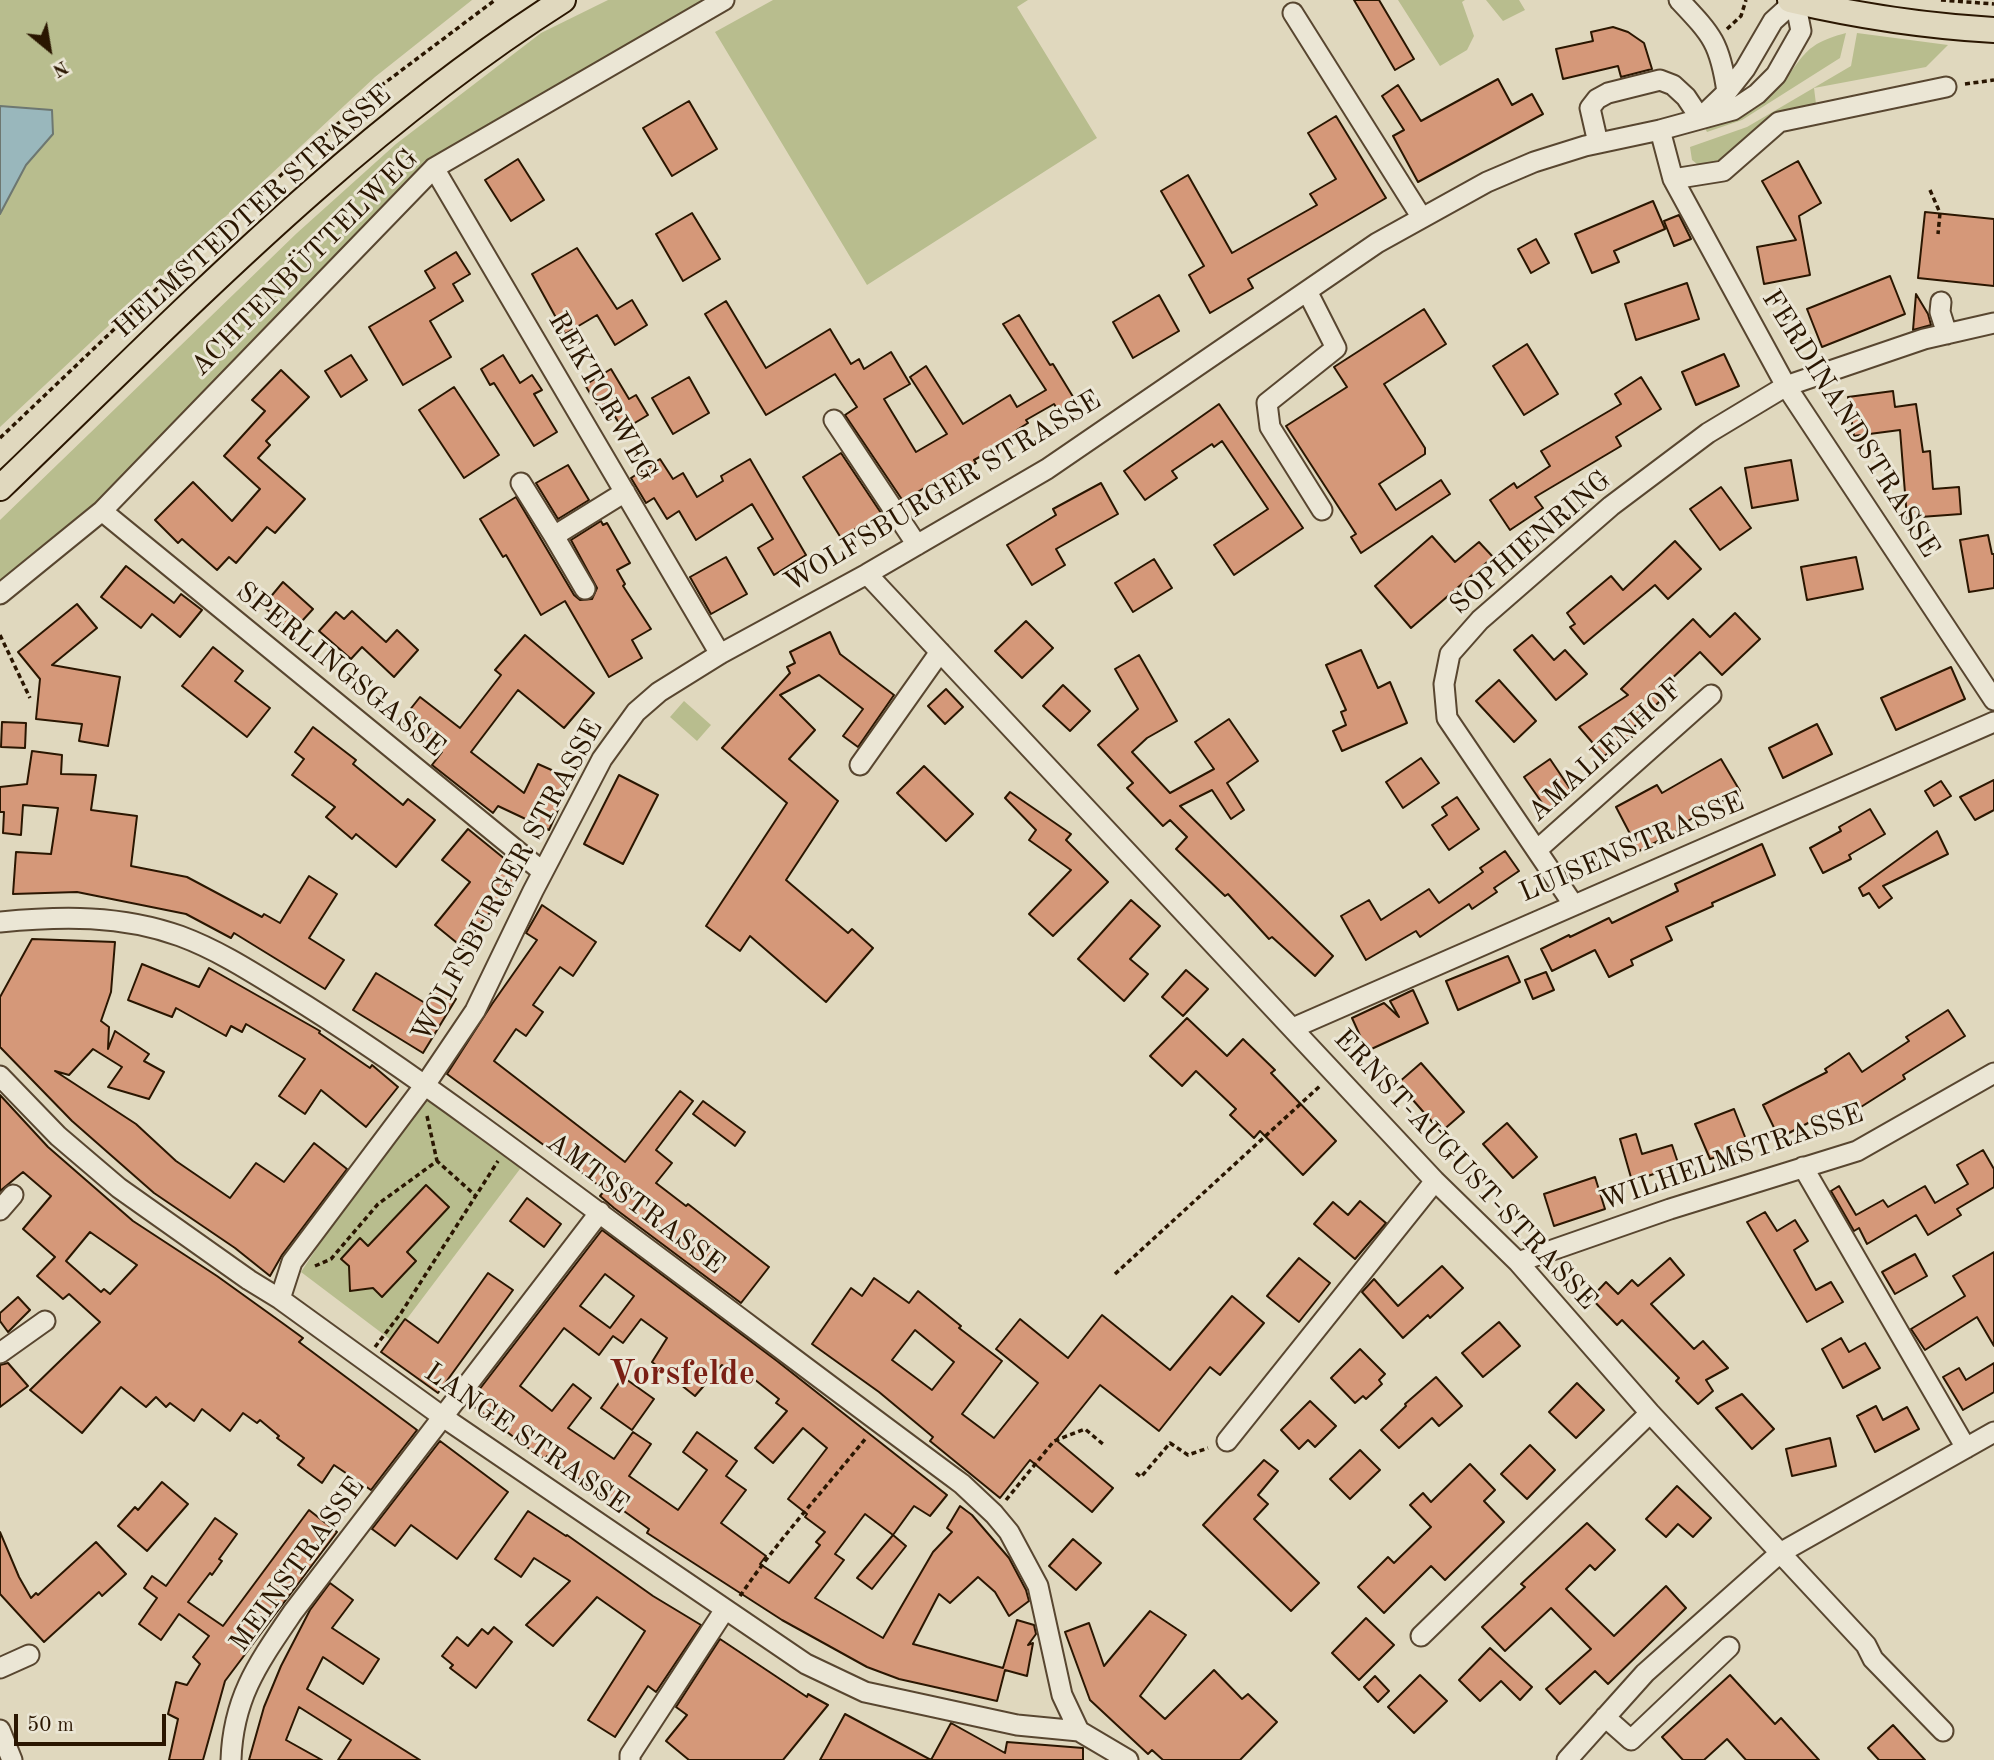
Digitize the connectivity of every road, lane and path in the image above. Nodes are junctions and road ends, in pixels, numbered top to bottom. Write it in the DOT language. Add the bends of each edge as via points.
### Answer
graph roads {
  1 [pos="495,0"];
  2 [pos="563,0"];
  3 [pos="724,0"];
  4 [pos="1679,0"];
  5 [pos="1941,0"];
  6 [pos="1793,1"];
  7 [pos="1994,4"];
  8 [pos="1293,13"];
  9 [pos="1994,30"];
  10 [pos="1994,80"];
  11 [pos="1947,87"];
  12 [pos="1727,92"];
  13 [pos="1700,118"];
  14 [pos="1660,130"];
  15 [pos="1598,143"];
  16 [pos="434,168"];
  17 [pos="1673,179"];
  18 [pos="1930,190"];
  19 [pos="1422,218"];
  20 [pos="1938,234"];
  21 [pos="1307,291"];
  22 [pos="1941,302"];
  23 [pos="1994,323"];
  24 [pos="1947,334"];
  25 [pos="1786,386"];
  26 [pos="834,420"];
  27 [pos="0,438"];
  28 [pos="520,483"];
  29 [pos="0,488"];
  30 [pos="625,492"];
  31 [pos="1322,510"];
  32 [pos="102,511"];
  33 [pos="554,536"];
  34 [pos="917,545"];
  35 [pos="867,574"];
  36 [pos="585,589"];
  37 [pos="0,594"];
  38 [pos="0,635"];
  39 [pos="940,652"];
  40 [pos="720,654"];
  41 [pos="1711,695"];
  42 [pos="30,698"];
  43 [pos="1994,700"];
  44 [pos="1994,722"];
  45 [pos="860,765"];
  46 [pos="1538,849"];
  47 [pos="544,872"];
  48 [pos="1573,904"];
  49 [pos="0,922"];
  50 [pos="1293,1028"];
  51 [pos="1334,1073"];
  52 [pos="1994,1073"];
  53 [pos="0,1076"];
  54 [pos="425,1085"];
  55 [pos="427,1116"];
  56 [pos="437,1118"];
  57 [pos="420,1120"];
  58 [pos="508,1145"];
  59 [pos="437,1161"];
  60 [pos="1803,1167"];
  61 [pos="1435,1181"];
  62 [pos="476,1196"];
  63 [pos="600,1212"];
  64 [pos="314,1256"];
  65 [pos="1518,1262"];
  66 [pos="1115,1274"];
  67 [pos="280,1299"];
  68 [pos="44,1321"];
  69 [pos="0,1353"];
  70 [pos="366,1360"];
  71 [pos="1650,1413"];
  72 [pos="443,1417"];
  73 [pos="878,1422"];
  74 [pos="1994,1432"];
  75 [pos="1227,1441"];
  76 [pos="1104,1445"];
  77 [pos="1966,1448"];
  78 [pos="1136,1473"];
  79 [pos="994,1514"];
  80 [pos="1780,1553"];
  81 [pos="727,1612"];
  82 [pos="1421,1636"];
  83 [pos="1729,1647"];
  84 [pos="29,1655"];
  85 [pos="0,1668"];
  86 [pos="1605,1717"];
  87 [pos="0,1730"];
  88 [pos="1079,1731"];
  89 [pos="1943,1731"];
  90 [pos="12,1760"];
  91 [pos="231,1760"];
  92 [pos="630,1760"];
  93 [pos="1128,1760"];
  94 [pos="1567,1760"];
  1 -- 27 [label="path" via="374,91"];
  2 -- 29 [label="main road, HELMSTEDTER STRASSE" via="459,70 315,188"];
  3 -- 16 [label="street, ACHTENBÜTTELWEG"];
  4 -- 12 [label="street" via="1713,39"];
  5 -- 7 [label="path"];
  6 -- 9 [label="main road" via="1857,15"];
  6 -- 12 [label="street, WOLFSBURGER STRASSE" via="1773,21"];
  6 -- 13 [label="street, WOLFSBURGER STRASSE" via="1801,31 1776,75 1733,110"];
  8 -- 19 [label="street"];
  10 -- 11 [label="path"];
  11 -- 17 [label="street" via="1779,121 1723,172"];
  12 -- 13 [label="street, WOLFSBURGER STRASSE"];
  13 -- 14 [label="street, WOLFSBURGER STRASSE"];
  13 -- 15 [label="street" via="1686,96 1660,80 1597,99 1590,108"];
  14 -- 15 [label="street, WOLFSBURGER STRASSE"];
  14 -- 17 [label="street, FERDINANDSTRASSE"];
  15 -- 19 [label="street, WOLFSBURGER STRASSE" via="1487,182"];
  16 -- 30 [label="street, REKTORWEG"];
  16 -- 32 [label="street, ACHTENBÜTTELWEG"];
  17 -- 25 [label="street, FERDINANDSTRASSE"];
  18 -- 20 [label="path" via="1940,213"];
  19 -- 21 [label="street, WOLFSBURGER STRASSE"];
  21 -- 31 [label="street" via="1336,348 1267,403 1269,427"];
  21 -- 34 [label="street, WOLFSBURGER STRASSE" via="1046,469"];
  22 -- 24 [label="street"];
  23 -- 24 [label="street, SOPHIENRING"];
  24 -- 25 [label="street, SOPHIENRING"];
  25 -- 43 [label="street, FERDINANDSTRASSE"];
  25 -- 46 [label="street, SOPHIENRING" via="1708,433 1611,506 1480,620 1450,654 1444,684 1447,718"];
  26 -- 34 [label="street"];
  28 -- 33 [label="street"];
  30 -- 33 [label="street"];
  30 -- 40 [label="street, REKTORWEG"];
  32 -- 37 [label="street, ACHTENBÜTTELWEG"];
  32 -- 47 [label="street, SPERLINGSGASSE"];
  33 -- 36 [label="street"];
  34 -- 35 [label="street, WOLFSBURGER STRASSE"];
  35 -- 39 [label="street, ERNST-AUGUST-STRASSE"];
  35 -- 40 [label="street, WOLFSBURGER STRASSE"];
  38 -- 42 [label="path"];
  39 -- 45 [label="street"];
  39 -- 50 [label="street, ERNST-AUGUST-STRASSE"];
  40 -- 47 [label="street, WOLFSBURGER STRASSE" via="636,712 602,759"];
  41 -- 46 [label="street, AMALIENHOF"];
  44 -- 48 [label="street, LUISENSTRASSE"];
  46 -- 48 [label="street, SOPHIENRING"];
  47 -- 54 [label="street, WOLFSBURGER STRASSE" via="475,1011"];
  48 -- 50 [label="street, LUISENSTRASSE"];
  49 -- 54 [label="street, AMTSSTRASSE" via="53,916 91,918 129,922 178,936 229,958"];
  50 -- 51 [label="street, ERNST-AUGUST-STRASSE"];
  51 -- 61 [label="street, ERNST-AUGUST-STRASSE"];
  51 -- 66 [label="path"];
  52 -- 60 [label="street, WILHELMSTRASSE" via="1857,1151"];
  53 -- 67 [label="street, LANGE STRASSE" via="58,1136 119,1188"];
  54 -- 58 [label="street, AMTSSTRASSE"];
  54 -- 67 [label="street, WOLFSBURGER STRASSE" via="292,1262"];
  55 -- 56 [label="path"];
  55 -- 57 [label="path"];
  55 -- 59 [label="path"];
  58 -- 62 [label="path"];
  58 -- 63 [label="street, AMTSSTRASSE"];
  59 -- 62 [label="path"];
  59 -- 64 [label="path" via="378,1204 331,1259 307,1268"];
  60 -- 65 [label="street, WILHELMSTRASSE"];
  60 -- 77 [label="street"];
  61 -- 65 [label="street, ERNST-AUGUST-STRASSE"];
  61 -- 75 [label="street"];
  62 -- 70 [label="path"];
  63 -- 72 [label="street, MEINSTRASSE"];
  63 -- 73 [label="street, AMTSSTRASSE"];
  65 -- 71 [label="street, ERNST-AUGUST-STRASSE"];
  67 -- 70 [label="street, LANGE STRASSE"];
  68 -- 69 [label="street"];
  70 -- 72 [label="street, LANGE STRASSE"];
  71 -- 80 [label="street, ERNST-AUGUST-STRASSE"];
  71 -- 82 [label="street"];
  72 -- 81 [label="street, LANGE STRASSE"];
  72 -- 91 [label="street, MEINSTRASSE" via="259,1660 242,1697 232,1733"];
  73 -- 79 [label="street, AMTSSTRASSE" via="962,1484"];
  73 -- 81 [label="path"];
  74 -- 77 [label="street"];
  75 -- 78 [label="path" via="1188,1455 1170,1443 1141,1478"];
  76 -- 79 [label="path" via="1085,1429 1054,1441"];
  77 -- 80 [label="street"];
  79 -- 88 [label="street, AMTSSTRASSE" via="1023,1554 1038,1586 1062,1695"];
  80 -- 86 [label="street" via="1645,1673"];
  80 -- 89 [label="street, ERNST-AUGUST-STRASSE"];
  81 -- 88 [label="street, LANGE STRASSE" via="806,1664 865,1692 1017,1725"];
  81 -- 92 [label="street"];
  83 -- 86 [label="street" via="1631,1740"];
  84 -- 85 [label="street"];
  86 -- 94 [label="street"];
  87 -- 90 [label="street"];
  88 -- 93 [label="street"];
}
